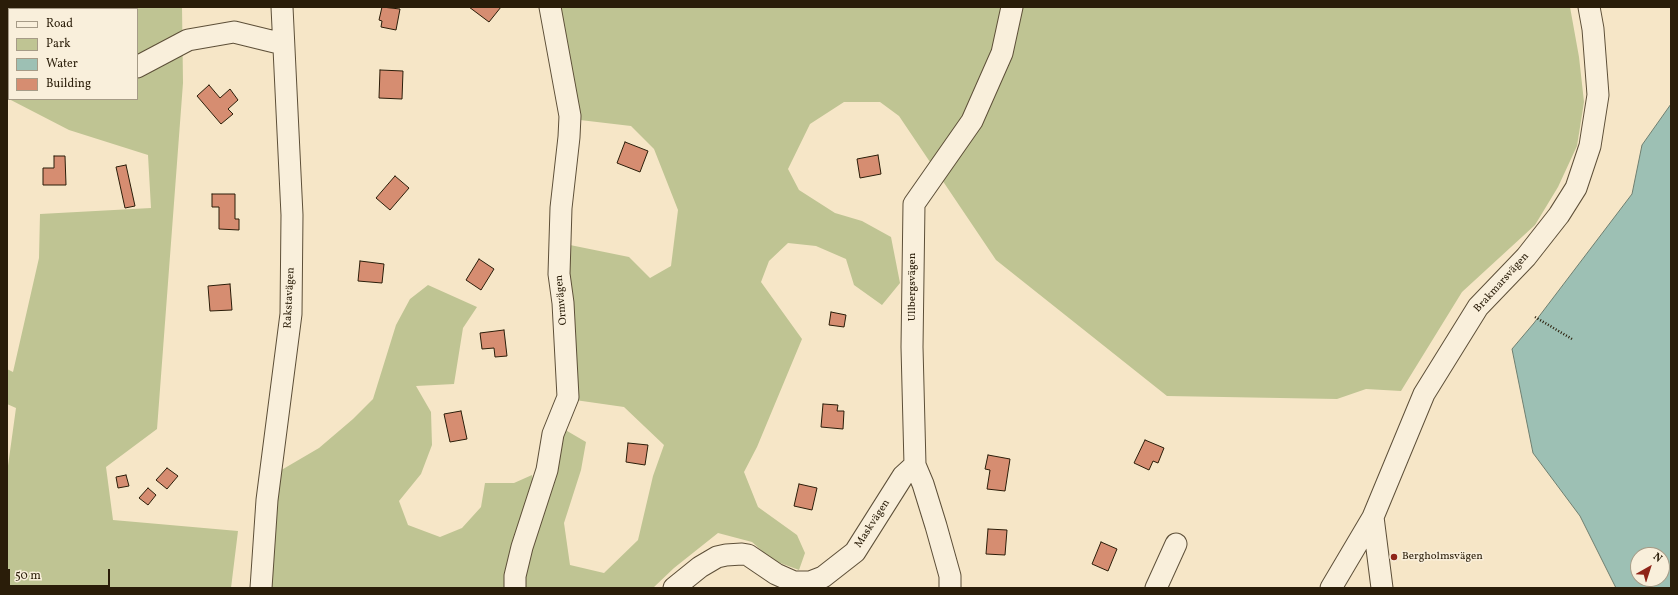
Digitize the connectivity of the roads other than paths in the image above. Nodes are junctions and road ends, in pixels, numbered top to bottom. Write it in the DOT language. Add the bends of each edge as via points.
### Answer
graph roads {
  1 [pos="282,7"];
  2 [pos="550,7"];
  3 [pos="1012,7"];
  4 [pos="1589,7"];
  5 [pos="283,44"];
  6 [pos="138,66"];
  7 [pos="915,465"];
  8 [pos="1373,517"];
  9 [pos="1176,544"];
  10 [pos="261,588"];
  11 [pos="515,588"];
  12 [pos="674,588"];
  13 [pos="950,588"];
  14 [pos="1156,588"];
  15 [pos="1330,588"];
  16 [pos="1382,588"];
  1 -- 5 [label="street, Rakstavägen"];
  2 -- 11 [label="street, Ormvägen" via="570,116 561,208 559,274 568,397 553,434 547,470 522,547"];
  3 -- 7 [label="street, Ullbergsvägen" via="1002,53 972,121 914,204 912,347"];
  4 -- 8 [label="street, Brakmarsvägen" via="1598,95 1590,146 1576,188 1559,215 1526,257 1478,307 1424,394"];
  5 -- 6 [label="street" via="234,32 188,40"];
  5 -- 10 [label="street, Rakstavägen" via="292,215 291,314 268,500"];
  7 -- 12 [label="street, Maskvägen" via="903,476 855,552 823,577 810,582 794,582 748,556 726,555 700,567"];
  7 -- 13 [label="street, Ullbergsvägen" via="936,526 950,576"];
  8 -- 15 [label="street, Brakmarsvägen"];
  8 -- 16 [label="street"];
  9 -- 14 [label="street"];
}
